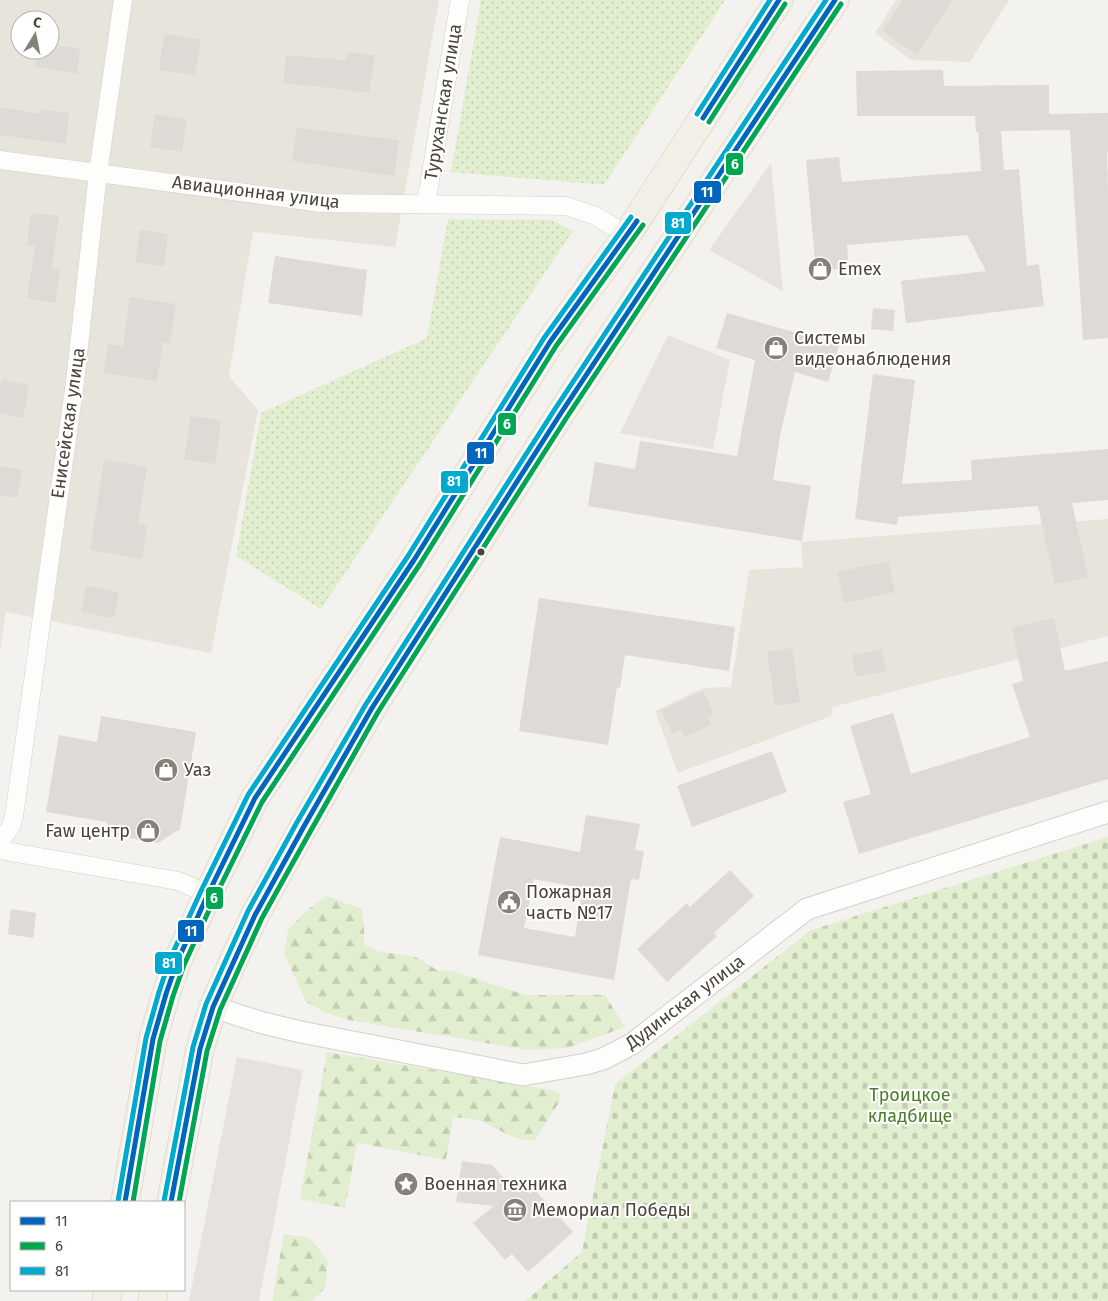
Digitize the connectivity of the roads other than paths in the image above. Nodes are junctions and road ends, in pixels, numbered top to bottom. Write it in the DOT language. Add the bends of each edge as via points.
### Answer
graph roads {
  1 [pos="124,0"];
  2 [pos="460,0"];
  3 [pos="779,0"];
  4 [pos="835,0"];
  5 [pos="0,160"];
  6 [pos="98,173"];
  7 [pos="426,204"];
  8 [pos="627,236"];
  9 [pos="1108,812"];
  10 [pos="0,841"];
  11 [pos="0,850"];
  12 [pos="208,894"];
  13 [pos="213,1007"];
  14 [pos="125,1201"];
  15 [pos="171,1201"];
  1 -- 6 [label="street, Енисейская улица"];
  2 -- 7 [label="street, Туруханская улица"];
  3 -- 8 [label="main road"];
  4 -- 13 [label="main road" via="561,413 378,700 255,915"];
  5 -- 6 [label="street, Авиационная улица"];
  6 -- 7 [label="street, Авиационная улица" via="321,203"];
  6 -- 10 [label="street, Енисейская улица" via="75,382 14,816 11,827"];
  7 -- 8 [label="street, Авиационная улица" via="566,206 596,216"];
  8 -- 12 [label="main road" via="550,342 414,560 255,798"];
  9 -- 13 [label="street, Дудинская улица" via="807,909 632,1044 586,1064 523,1074 263,1024"];
  11 -- 12 [label="street" via="178,881"];
  12 -- 14 [label="main road" via="177,962 153,1039"];
  13 -- 15 [label="main road" via="200,1049"];
}
